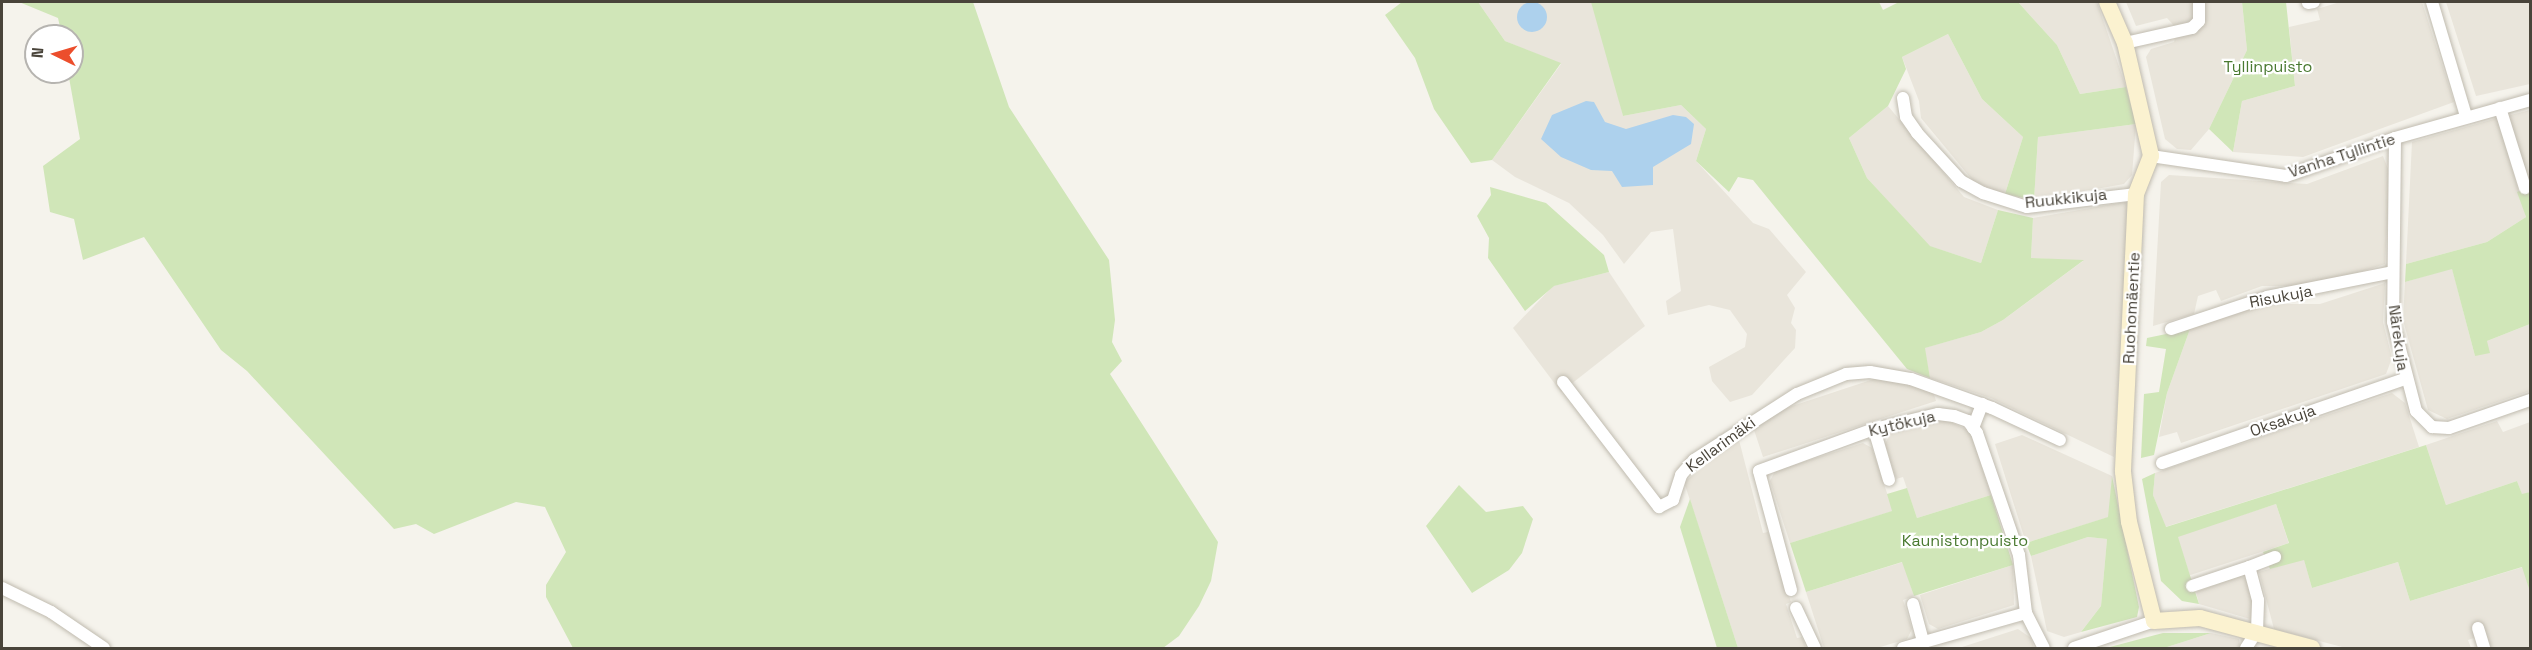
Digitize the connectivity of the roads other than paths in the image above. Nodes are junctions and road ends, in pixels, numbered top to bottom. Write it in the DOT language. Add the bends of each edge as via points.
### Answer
graph roads {
  1 [pos="2107,2"];
  2 [pos="2199,2"];
  3 [pos="2432,2"];
  4 [pos="2125,43"];
  5 [pos="1903,98"];
  6 [pos="2530,100"];
  7 [pos="2500,108"];
  8 [pos="2466,116"];
  9 [pos="2395,138"];
  10 [pos="2151,156"];
  11 [pos="2525,188"];
  12 [pos="2136,194"];
  13 [pos="2393,272"];
  14 [pos="2171,329"];
  15 [pos="2404,379"];
  16 [pos="1563,382"];
  17 [pos="2530,400"];
  18 [pos="1982,404"];
  19 [pos="1973,428"];
  20 [pos="1874,429"];
  21 [pos="2060,440"];
  22 [pos="2162,463"];
  23 [pos="1889,480"];
  24 [pos="2275,557"];
  25 [pos="2249,567"];
  26 [pos="2193,586"];
  27 [pos="2,588"];
  28 [pos="1791,590"];
  29 [pos="1913,604"];
  30 [pos="1796,608"];
  31 [pos="2026,613"];
  32 [pos="2154,621"];
  33 [pos="2478,628"];
  34 [pos="2257,632"];
  35 [pos="1923,642"];
  36 [pos="104,648"];
  37 [pos="1815,648"];
  38 [pos="1903,648"];
  39 [pos="2044,648"];
  40 [pos="2074,648"];
  41 [pos="2246,648"];
  42 [pos="2312,648"];
  43 [pos="2484,648"];
  1 -- 4 [label="street"];
  2 -- 4 [label="street" via="2199,21 2192,28"];
  3 -- 8 [label="street"];
  4 -- 10 [label="street"];
  5 -- 12 [label="street, Ruukkikuja" via="1906,117 1917,133 1961,181 1983,193 2027,207"];
  6 -- 7 [label="street, Vanha Tyllintie"];
  7 -- 8 [label="street, Vanha Tyllintie"];
  7 -- 11 [label="street"];
  8 -- 9 [label="street, Vanha Tyllintie"];
  9 -- 10 [label="street, Vanha Tyllintie" via="2286,176"];
  9 -- 13 [label="street, Närekuja"];
  10 -- 12 [label="street, Ruohomäentie"];
  12 -- 32 [label="street, Ruohomäentie" via="2124,491"];
  13 -- 14 [label="street, Risukuja" via="2267,297"];
  13 -- 15 [label="street, Närekuja" via="2393,322"];
  15 -- 17 [label="street, Närekuja" via="2416,411 2432,427 2442,429"];
  15 -- 22 [label="street, Oksakuja"];
  16 -- 18 [label="street, Kellarimäki" via="1659,507 1672,500 1681,475 1694,460 1797,394 1846,374 1870,372 1911,379"];
  18 -- 19 [label="street"];
  18 -- 21 [label="street"];
  19 -- 20 [label="street, Kytökuja" via="1968,420 1938,414"];
  19 -- 31 [label="street" via="2019,555"];
  20 -- 23 [label="street"];
  20 -- 28 [label="street, Kytökuja" via="1759,471"];
  24 -- 25 [label="street"];
  25 -- 26 [label="street"];
  25 -- 34 [label="street" via="2258,600"];
  27 -- 36 [label="street" via="51,612"];
  29 -- 35 [label="street"];
  30 -- 37 [label="street"];
  31 -- 35 [label="street"];
  31 -- 39 [label="street"];
  32 -- 34 [label="street" via="2200,618"];
  32 -- 40 [label="street"];
  33 -- 43 [label="street"];
  34 -- 41 [label="street"];
  34 -- 42 [label="street"];
  35 -- 38 [label="street"];
}
